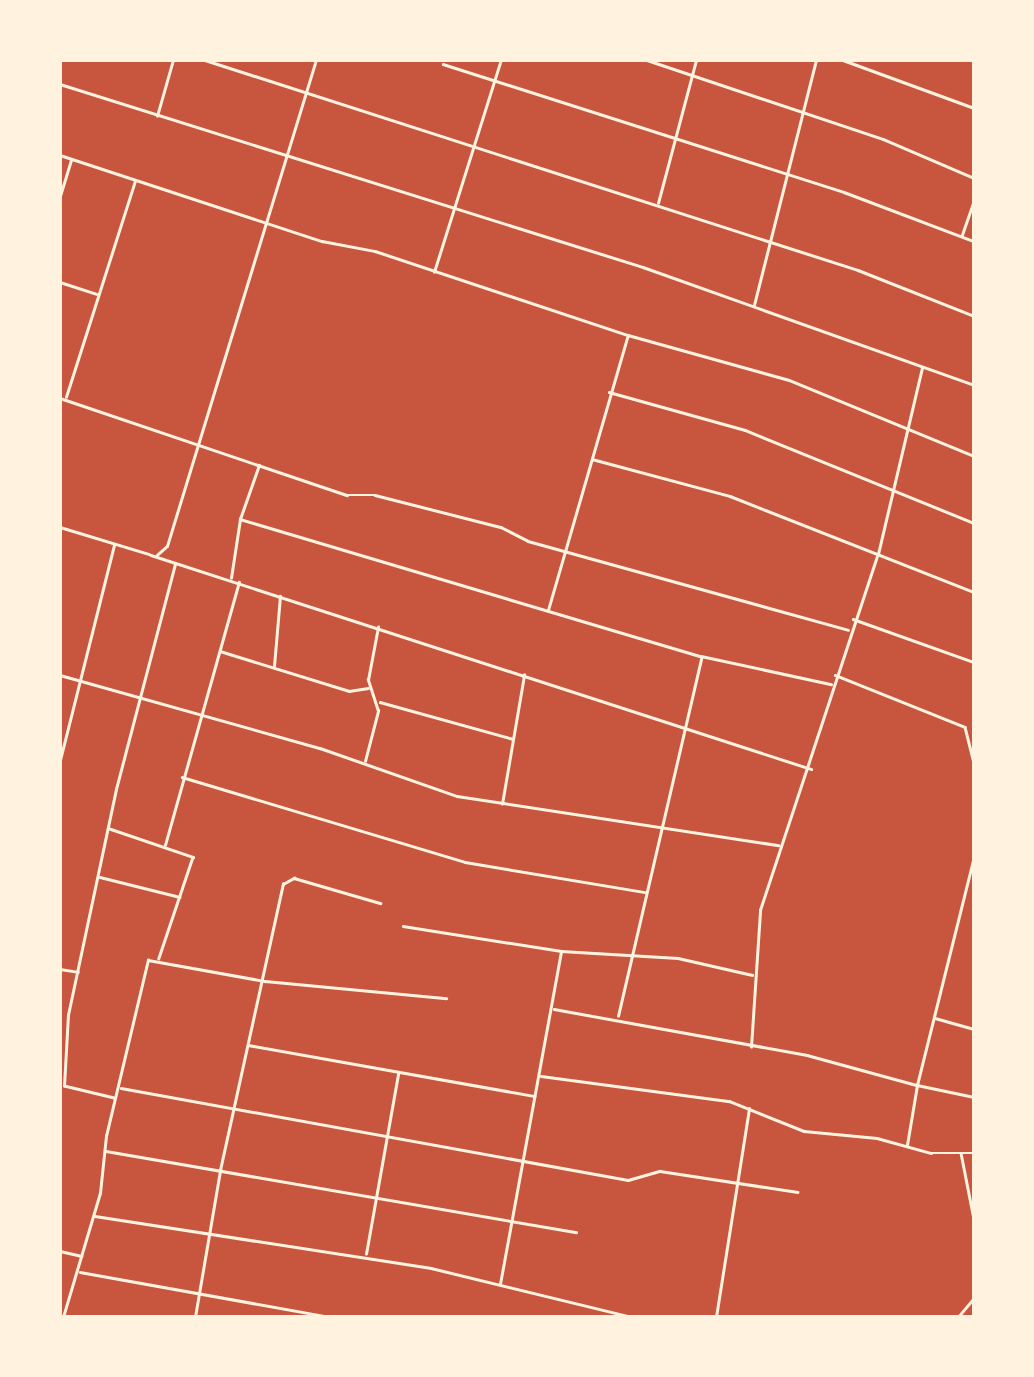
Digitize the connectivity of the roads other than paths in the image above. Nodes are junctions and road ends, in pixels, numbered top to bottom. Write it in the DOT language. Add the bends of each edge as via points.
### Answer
graph roads {
  1 [pos="173,60"];
  2 [pos="204,60"];
  3 [pos="316,60"];
  4 [pos="501,60"];
  5 [pos="647,60"];
  6 [pos="696,60"];
  7 [pos="816,60"];
  8 [pos="843,60"];
  9 [pos="443,64"];
  10 [pos="694,75"];
  11 [pos="495,80"];
  12 [pos="60,84"];
  13 [pos="304,95"];
  14 [pos="974,108"];
  15 [pos="804,112"];
  16 [pos="157,116"];
  17 [pos="679,140"];
  18 [pos="473,148"];
  19 [pos="60,156"];
  20 [pos="284,157"];
  21 [pos="71,159"];
  22 [pos="787,176"];
  23 [pos="974,178"];
  24 [pos="136,179"];
  25 [pos="60,196"];
  26 [pos="974,200"];
  27 [pos="657,204"];
  28 [pos="454,209"];
  29 [pos="266,222"];
  30 [pos="962,235"];
  31 [pos="974,241"];
  32 [pos="769,243"];
  33 [pos="433,274"];
  34 [pos="60,282"];
  35 [pos="98,295"];
  36 [pos="754,305"];
  37 [pos="974,316"];
  38 [pos="628,336"];
  39 [pos="922,367"];
  40 [pos="974,385"];
  41 [pos="609,392"];
  42 [pos="62,399"];
  43 [pos="906,431"];
  44 [pos="195,440"];
  45 [pos="974,456"];
  46 [pos="592,459"];
  47 [pos="260,463"];
  48 [pos="890,490"];
  49 [pos="240,520"];
  50 [pos="974,523"];
  51 [pos="60,526"];
  52 [pos="114,543"];
  53 [pos="566,550"];
  54 [pos="878,554"];
  55 [pos="151,555"];
  56 [pos="175,562"];
  57 [pos="231,580"];
  58 [pos="239,582"];
  59 [pos="974,592"];
  60 [pos="280,596"];
  61 [pos="548,612"];
  62 [pos="852,619"];
  63 [pos="378,627"];
  64 [pos="848,630"];
  65 [pos="218,650"];
  66 [pos="702,656"];
  67 [pos="974,662"];
  68 [pos="274,667"];
  69 [pos="60,675"];
  70 [pos="524,675"];
  71 [pos="834,675"];
  72 [pos="77,679"];
  73 [pos="831,684"];
  74 [pos="368,688"];
  75 [pos="141,695"];
  76 [pos="378,702"];
  77 [pos="199,713"];
  78 [pos="682,723"];
  79 [pos="513,739"];
  80 [pos="60,760"];
  81 [pos="974,762"];
  82 [pos="365,763"];
  83 [pos="811,769"];
  84 [pos="182,777"];
  85 [pos="502,805"];
  86 [pos="108,828"];
  87 [pos="662,830"];
  88 [pos="164,845"];
  89 [pos="778,845"];
  90 [pos="974,856"];
  91 [pos="99,876"];
  92 [pos="645,892"];
  93 [pos="181,897"];
  94 [pos="380,904"];
  95 [pos="402,926"];
  96 [pos="561,951"];
  97 [pos="630,957"];
  98 [pos="159,959"];
  99 [pos="60,969"];
  100 [pos="79,972"];
  101 [pos="753,976"];
  102 [pos="264,981"];
  103 [pos="446,998"];
  104 [pos="554,1008"];
  105 [pos="617,1017"];
  106 [pos="934,1017"];
  107 [pos="974,1029"];
  108 [pos="248,1045"];
  109 [pos="750,1047"];
  110 [pos="398,1073"];
  111 [pos="541,1076"];
  112 [pos="917,1085"];
  113 [pos="122,1088"];
  114 [pos="537,1096"];
  115 [pos="974,1097"];
  116 [pos="116,1098"];
  117 [pos="749,1107"];
  118 [pos="234,1111"];
  119 [pos="384,1136"];
  120 [pos="907,1146"];
  121 [pos="104,1150"];
  122 [pos="961,1152"];
  123 [pos="974,1153"];
  124 [pos="524,1159"];
  125 [pos="220,1170"];
  126 [pos="736,1182"];
  127 [pos="798,1192"];
  128 [pos="376,1195"];
  129 [pos="94,1216"];
  130 [pos="974,1219"];
  131 [pos="512,1225"];
  132 [pos="576,1232"];
  133 [pos="210,1234"];
  134 [pos="60,1251"];
  135 [pos="82,1256"];
  136 [pos="366,1256"];
  137 [pos="78,1272"];
  138 [pos="500,1285"];
  139 [pos="199,1296"];
  140 [pos="974,1298"];
  141 [pos="961,1316"];
  142 [pos="61,1317"];
  143 [pos="195,1317"];
  144 [pos="329,1317"];
  145 [pos="632,1317"];
  146 [pos="716,1317"];
  1 -- 16 [label="street"];
  2 -- 13 [label="street"];
  3 -- 13 [label="street"];
  4 -- 11 [label="street"];
  5 -- 10 [label="street"];
  6 -- 10 [label="street"];
  7 -- 15 [label="street"];
  8 -- 14 [label="street"];
  9 -- 11 [label="street"];
  10 -- 15 [label="street"];
  10 -- 17 [label="street"];
  11 -- 17 [label="street"];
  11 -- 18 [label="street"];
  12 -- 16 [label="street"];
  13 -- 18 [label="street"];
  13 -- 20 [label="street"];
  15 -- 22 [label="street"];
  15 -- 23 [label="street"];
  16 -- 20 [label="street"];
  17 -- 22 [label="street"];
  17 -- 27 [label="street"];
  18 -- 27 [label="street"];
  18 -- 28 [label="street"];
  19 -- 21 [label="street"];
  20 -- 28 [label="street"];
  20 -- 29 [label="street"];
  21 -- 24 [label="street"];
  21 -- 25 [label="street"];
  22 -- 30 [label="street"];
  22 -- 32 [label="street"];
  24 -- 29 [label="street"];
  24 -- 35 [label="street"];
  26 -- 30 [label="street"];
  27 -- 32 [label="street"];
  28 -- 33 [label="street"];
  28 -- 36 [label="street"];
  29 -- 33 [label="street"];
  29 -- 44 [label="street"];
  30 -- 31 [label="street"];
  32 -- 36 [label="street"];
  32 -- 37 [label="street"];
  33 -- 38 [label="street"];
  34 -- 35 [label="street"];
  35 -- 42 [label="street"];
  36 -- 39 [label="street"];
  38 -- 41 [label="street"];
  38 -- 43 [label="street" via="789,380"];
  39 -- 40 [label="street"];
  39 -- 43 [label="street"];
  41 -- 46 [label="street"];
  41 -- 48 [label="street" via="745,430"];
  42 -- 44 [label="street"];
  43 -- 45 [label="street"];
  43 -- 48 [label="street"];
  44 -- 47 [label="street"];
  44 -- 55 [label="street" via="167,546"];
  46 -- 53 [label="street"];
  46 -- 54 [label="street" via="730,496"];
  47 -- 49 [label="street"];
  47 -- 53 [label="street" via="347,496 376,495"];
  48 -- 50 [label="street"];
  48 -- 54 [label="street"];
  49 -- 57 [label="street"];
  49 -- 61 [label="street"];
  51 -- 52 [label="street"];
  52 -- 55 [label="street"];
  52 -- 72 [label="street"];
  53 -- 61 [label="street"];
  53 -- 64 [label="street"];
  54 -- 59 [label="street"];
  54 -- 62 [label="street"];
  55 -- 56 [label="street"];
  56 -- 57 [label="street"];
  56 -- 75 [label="street"];
  57 -- 58 [label="street"];
  58 -- 60 [label="street"];
  58 -- 65 [label="street"];
  60 -- 63 [label="street"];
  60 -- 68 [label="street"];
  61 -- 66 [label="street"];
  62 -- 64 [label="street"];
  62 -- 67 [label="street"];
  63 -- 70 [label="street"];
  63 -- 74 [label="street"];
  64 -- 71 [label="street"];
  65 -- 68 [label="street"];
  65 -- 77 [label="street"];
  66 -- 73 [label="street"];
  66 -- 78 [label="street"];
  68 -- 74 [label="street" via="349,690"];
  69 -- 72 [label="street"];
  70 -- 78 [label="street"];
  70 -- 79 [label="street"];
  71 -- 73 [label="street"];
  71 -- 81 [label="street" via="965,727"];
  72 -- 75 [label="street"];
  72 -- 80 [label="street"];
  73 -- 83 [label="street"];
  74 -- 76 [label="street"];
  75 -- 77 [label="street"];
  75 -- 86 [label="street"];
  76 -- 79 [label="street"];
  76 -- 82 [label="street"];
  77 -- 82 [label="street"];
  77 -- 84 [label="street"];
  78 -- 83 [label="street"];
  78 -- 87 [label="street"];
  79 -- 85 [label="street"];
  82 -- 85 [label="street"];
  83 -- 89 [label="street"];
  84 -- 88 [label="street"];
  84 -- 92 [label="street" via="480,866"];
  85 -- 87 [label="street"];
  86 -- 88 [label="street"];
  86 -- 91 [label="street"];
  87 -- 89 [label="street"];
  87 -- 92 [label="street"];
  88 -- 93 [label="street" via="192,857"];
  89 -- 101 [label="street" via="760,910"];
  90 -- 106 [label="street"];
  91 -- 93 [label="street"];
  91 -- 100 [label="street"];
  92 -- 97 [label="street"];
  93 -- 98 [label="street"];
  94 -- 102 [label="street" via="287,877"];
  95 -- 96 [label="street"];
  96 -- 97 [label="street"];
  96 -- 104 [label="street"];
  97 -- 101 [label="street" via="678,958"];
  97 -- 105 [label="street"];
  98 -- 102 [label="street"];
  98 -- 113 [label="street" via="143,964"];
  99 -- 100 [label="street"];
  100 -- 116 [label="street" via="62,1082"];
  101 -- 109 [label="street"];
  102 -- 103 [label="street"];
  102 -- 108 [label="street"];
  104 -- 105 [label="street"];
  104 -- 111 [label="street"];
  105 -- 109 [label="street"];
  106 -- 107 [label="street"];
  106 -- 112 [label="street"];
  108 -- 110 [label="street"];
  108 -- 118 [label="street"];
  109 -- 112 [label="street"];
  110 -- 114 [label="street"];
  110 -- 119 [label="street"];
  111 -- 114 [label="street"];
  111 -- 117 [label="street"];
  112 -- 115 [label="street"];
  112 -- 120 [label="street"];
  113 -- 116 [label="street"];
  113 -- 118 [label="street"];
  114 -- 124 [label="street"];
  116 -- 121 [label="street"];
  117 -- 120 [label="street" via="804,1131"];
  117 -- 126 [label="street"];
  118 -- 119 [label="street"];
  118 -- 125 [label="street"];
  119 -- 124 [label="street"];
  119 -- 128 [label="street"];
  120 -- 122 [label="street"];
  121 -- 125 [label="street"];
  121 -- 129 [label="street"];
  122 -- 123 [label="street"];
  122 -- 130 [label="street"];
  124 -- 126 [label="street" via="628,1180 660,1171"];
  124 -- 131 [label="street"];
  125 -- 128 [label="street"];
  125 -- 133 [label="street"];
  126 -- 127 [label="street"];
  126 -- 146 [label="street"];
  128 -- 131 [label="street"];
  128 -- 136 [label="street"];
  129 -- 133 [label="street"];
  129 -- 135 [label="street"];
  131 -- 132 [label="street"];
  131 -- 138 [label="street"];
  133 -- 136 [label="street"];
  133 -- 139 [label="street"];
  134 -- 135 [label="street"];
  135 -- 137 [label="street"];
  136 -- 138 [label="street"];
  137 -- 139 [label="street"];
  137 -- 142 [label="street"];
  138 -- 145 [label="street"];
  139 -- 143 [label="street"];
  139 -- 144 [label="street"];
  140 -- 141 [label="street"];
}
